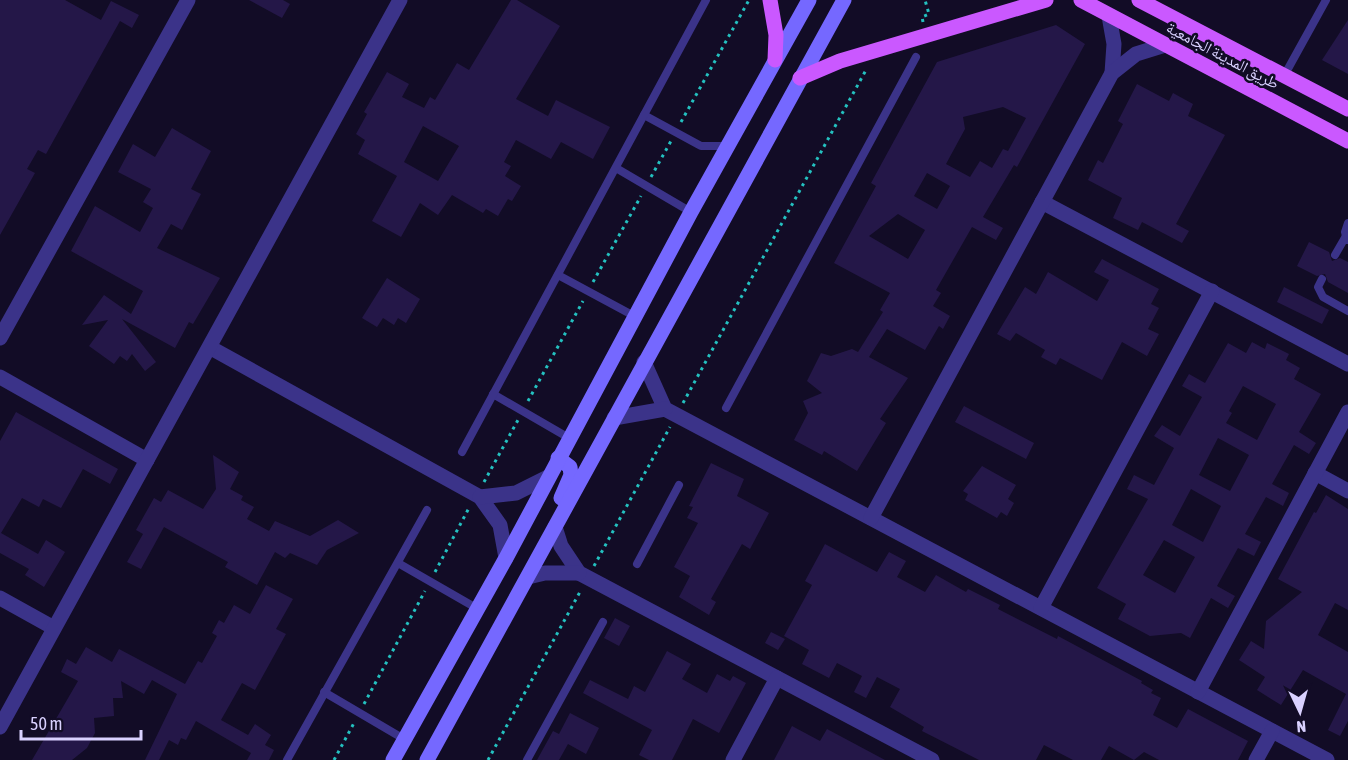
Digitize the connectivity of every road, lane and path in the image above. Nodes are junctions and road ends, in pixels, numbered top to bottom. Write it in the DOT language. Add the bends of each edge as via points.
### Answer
graph roads {
  1 [pos="188,0"];
  2 [pos="400,0"];
  3 [pos="706,0"];
  4 [pos="748,0"];
  5 [pos="770,0"];
  6 [pos="809,0"];
  7 [pos="844,0"];
  8 [pos="925,0"];
  9 [pos="1046,0"];
  10 [pos="1081,0"];
  11 [pos="1138,0"];
  12 [pos="1326,0"];
  13 [pos="1110,16"];
  14 [pos="927,35"];
  15 [pos="1165,45"];
  16 [pos="916,57"];
  17 [pos="776,60"];
  18 [pos="1112,73"];
  19 [pos="1284,76"];
  20 [pos="800,78"];
  21 [pos="1348,109"];
  22 [pos="644,115"];
  23 [pos="675,133"];
  24 [pos="1348,141"];
  25 [pos="729,145"];
  26 [pos="616,168"];
  27 [pos="646,186"];
  28 [pos="1042,202"];
  29 [pos="691,212"];
  30 [pos="1348,223"];
  31 [pos="1347,238"];
  32 [pos="1335,255"];
  33 [pos="558,275"];
  34 [pos="1322,279"];
  35 [pos="1212,291"];
  36 [pos="588,292"];
  37 [pos="1348,311"];
  38 [pos="636,317"];
  39 [pos="0,338"];
  40 [pos="211,348"];
  41 [pos="644,362"];
  42 [pos="1348,364"];
  43 [pos="0,377"];
  44 [pos="493,394"];
  45 [pos="726,408"];
  46 [pos="665,409"];
  47 [pos="522,411"];
  48 [pos="1348,412"];
  49 [pos="614,418"];
  50 [pos="569,438"];
  51 [pos="462,452"];
  52 [pos="558,458"];
  53 [pos="147,460"];
  54 [pos="1315,473"];
  55 [pos="548,477"];
  56 [pos="679,486"];
  57 [pos="1348,491"];
  58 [pos="478,496"];
  59 [pos="427,510"];
  60 [pos="871,518"];
  61 [pos="555,527"];
  62 [pos="506,558"];
  63 [pos="398,563"];
  64 [pos="637,564"];
  65 [pos="579,573"];
  66 [pos="528,577"];
  67 [pos="430,581"];
  68 [pos="0,598"];
  69 [pos="1041,608"];
  70 [pos="478,609"];
  71 [pos="603,621"];
  72 [pos="54,628"];
  73 [pos="777,678"];
  74 [pos="324,692"];
  75 [pos="1198,692"];
  76 [pos="359,713"];
  77 [pos="0,727"];
  78 [pos="1272,731"];
  79 [pos="404,739"];
  80 [pos="287,760"];
  81 [pos="334,760"];
  82 [pos="393,760"];
  83 [pos="427,760"];
  84 [pos="527,760"];
  85 [pos="733,760"];
  86 [pos="932,760"];
  87 [pos="1256,760"];
  88 [pos="1327,760"];
  1 -- 39 [label="street"];
  2 -- 40 [label="street"];
  3 -- 22 [label="lane"];
  4 -- 23 [label="path"];
  5 -- 17 [label="main road"];
  6 -- 17 [label="main road"];
  7 -- 20 [label="main road"];
  8 -- 14 [label="path" via="929,14 922,17"];
  9 -- 14 [label="main road"];
  10 -- 13 [label="main road, طريق المدينة الجامعية"];
  11 -- 19 [label="main road, طريق المدينة الجامعية"];
  12 -- 19 [label="lane"];
  13 -- 15 [label="main road, طريق المدينة الجامعية"];
  13 -- 18 [label="street" via="1114,44"];
  14 -- 20 [label="main road" via="840,61"];
  15 -- 18 [label="street" via="1136,54"];
  15 -- 24 [label="main road, طريق المدينة الجامعية"];
  16 -- 45 [label="lane"];
  17 -- 25 [label="main road"];
  18 -- 28 [label="street"];
  19 -- 21 [label="main road, طريق المدينة الجامعية"];
  20 -- 41 [label="main road"];
  22 -- 23 [label="lane"];
  22 -- 26 [label="lane"];
  23 -- 25 [label="lane" via="701,147"];
  23 -- 27 [label="path"];
  25 -- 29 [label="main road"];
  26 -- 27 [label="lane"];
  26 -- 33 [label="lane"];
  27 -- 29 [label="lane"];
  27 -- 36 [label="path"];
  28 -- 35 [label="street"];
  28 -- 60 [label="street"];
  29 -- 38 [label="main road"];
  30 -- 31 [label="lane"];
  31 -- 32 [label="lane"];
  33 -- 36 [label="lane"];
  33 -- 44 [label="lane"];
  34 -- 37 [label="lane" via="1318,286 1323,297"];
  35 -- 42 [label="street"];
  35 -- 69 [label="street"];
  36 -- 38 [label="lane"];
  36 -- 47 [label="path"];
  38 -- 50 [label="main road"];
  40 -- 53 [label="street"];
  40 -- 58 [label="street"];
  41 -- 46 [label="street"];
  41 -- 49 [label="main road"];
  43 -- 53 [label="street"];
  44 -- 47 [label="lane"];
  44 -- 51 [label="lane"];
  46 -- 49 [label="street"];
  46 -- 60 [label="street"];
  47 -- 50 [label="lane"];
  47 -- 58 [label="path"];
  48 -- 54 [label="street"];
  49 -- 61 [label="main road"];
  50 -- 52 [label="main road"];
  52 -- 55 [label="main road"];
  52 -- 61 [label="main road" via="566,461 571,475"];
  53 -- 72 [label="street"];
  54 -- 57 [label="street"];
  54 -- 75 [label="street"];
  55 -- 58 [label="street" via="516,493"];
  55 -- 62 [label="main road"];
  56 -- 64 [label="lane"];
  58 -- 62 [label="street" via="500,525"];
  58 -- 67 [label="path"];
  59 -- 63 [label="lane"];
  60 -- 69 [label="street"];
  61 -- 65 [label="street" via="561,546"];
  61 -- 66 [label="main road"];
  62 -- 70 [label="main road"];
  63 -- 67 [label="lane"];
  63 -- 74 [label="lane"];
  65 -- 66 [label="street"];
  65 -- 73 [label="street"];
  66 -- 83 [label="main road"];
  67 -- 70 [label="lane"];
  67 -- 76 [label="path"];
  68 -- 72 [label="street"];
  69 -- 75 [label="street"];
  70 -- 79 [label="main road"];
  71 -- 84 [label="lane"];
  72 -- 77 [label="street"];
  73 -- 85 [label="street"];
  73 -- 86 [label="street"];
  74 -- 76 [label="lane"];
  74 -- 80 [label="lane"];
  75 -- 78 [label="street"];
  76 -- 79 [label="lane"];
  76 -- 81 [label="path"];
  78 -- 87 [label="street"];
  78 -- 88 [label="street"];
  79 -- 82 [label="main road"];
}
